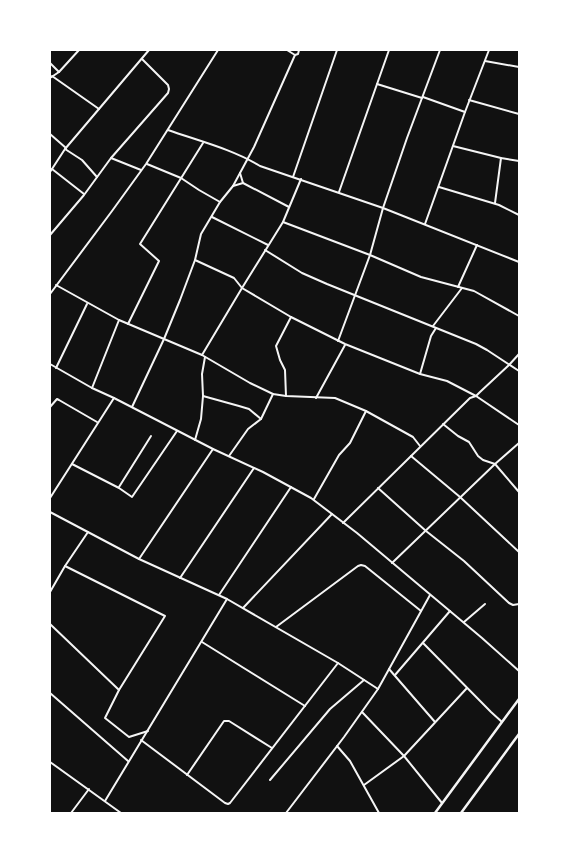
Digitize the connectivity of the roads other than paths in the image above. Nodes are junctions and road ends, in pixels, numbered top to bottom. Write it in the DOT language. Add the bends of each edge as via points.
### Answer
graph roads {
  1 [pos="79,50"];
  2 [pos="149,50"];
  3 [pos="218,50"];
  4 [pos="287,50"];
  5 [pos="299,50"];
  6 [pos="338,50"];
  7 [pos="389,50"];
  8 [pos="440,50"];
  9 [pos="489,50"];
  10 [pos="295,55"];
  11 [pos="142,59"];
  12 [pos="485,61"];
  13 [pos="50,63"];
  14 [pos="519,68"];
  15 [pos="59,72"];
  16 [pos="51,77"];
  17 [pos="377,84"];
  18 [pos="422,97"];
  19 [pos="470,100"];
  20 [pos="98,109"];
  21 [pos="465,112"];
  22 [pos="519,114"];
  23 [pos="168,130"];
  24 [pos="50,134"];
  25 [pos="203,142"];
  26 [pos="453,146"];
  27 [pos="65,148"];
  28 [pos="112,158"];
  29 [pos="248,158"];
  30 [pos="501,158"];
  31 [pos="519,161"];
  32 [pos="146,164"];
  33 [pos="51,170"];
  34 [pos="141,170"];
  35 [pos="240,173"];
  36 [pos="97,177"];
  37 [pos="293,177"];
  38 [pos="181,178"];
  39 [pos="301,179"];
  40 [pos="243,183"];
  41 [pos="232,186"];
  42 [pos="438,186"];
  43 [pos="339,192"];
  44 [pos="84,195"];
  45 [pos="220,202"];
  46 [pos="495,204"];
  47 [pos="289,207"];
  48 [pos="383,208"];
  49 [pos="519,215"];
  50 [pos="212,216"];
  51 [pos="283,222"];
  52 [pos="425,224"];
  53 [pos="50,235"];
  54 [pos="477,245"];
  55 [pos="268,246"];
  56 [pos="265,250"];
  57 [pos="370,254"];
  58 [pos="195,260"];
  59 [pos="519,262"];
  60 [pos="56,285"];
  61 [pos="242,288"];
  62 [pos="458,288"];
  63 [pos="462,288"];
  64 [pos="50,294"];
  65 [pos="356,296"];
  66 [pos="88,304"];
  67 [pos="519,316"];
  68 [pos="291,317"];
  69 [pos="119,320"];
  70 [pos="128,325"];
  71 [pos="432,327"];
  72 [pos="436,328"];
  73 [pos="164,338"];
  74 [pos="338,341"];
  75 [pos="345,344"];
  76 [pos="519,354"];
  77 [pos="204,356"];
  78 [pos="50,364"];
  79 [pos="509,365"];
  80 [pos="56,368"];
  81 [pos="519,371"];
  82 [pos="420,374"];
  83 [pos="92,388"];
  84 [pos="273,394"];
  85 [pos="203,396"];
  86 [pos="286,396"];
  87 [pos="476,396"];
  88 [pos="114,398"];
  89 [pos="316,398"];
  90 [pos="50,407"];
  91 [pos="132,407"];
  92 [pos="366,411"];
  93 [pos="261,419"];
  94 [pos="98,423"];
  95 [pos="443,424"];
  96 [pos="519,425"];
  97 [pos="177,431"];
  98 [pos="152,436"];
  99 [pos="195,440"];
  100 [pos="519,443"];
  101 [pos="420,446"];
  102 [pos="213,450"];
  103 [pos="411,456"];
  104 [pos="228,457"];
  105 [pos="72,464"];
  106 [pos="495,464"];
  107 [pos="254,467"];
  108 [pos="291,487"];
  109 [pos="119,488"];
  110 [pos="378,488"];
  111 [pos="519,492"];
  112 [pos="50,498"];
  113 [pos="460,498"];
  114 [pos="313,499"];
  115 [pos="50,512"];
  116 [pos="332,514"];
  117 [pos="343,522"];
  118 [pos="426,531"];
  119 [pos="88,532"];
  120 [pos="519,552"];
  121 [pos="139,559"];
  122 [pos="392,563"];
  123 [pos="65,566"];
  124 [pos="180,578"];
  125 [pos="50,592"];
  126 [pos="430,594"];
  127 [pos="220,595"];
  128 [pos="227,598"];
  129 [pos="485,604"];
  130 [pos="519,604"];
  131 [pos="244,608"];
  132 [pos="421,611"];
  133 [pos="450,611"];
  134 [pos="464,622"];
  135 [pos="50,624"];
  136 [pos="276,627"];
  137 [pos="202,642"];
  138 [pos="423,643"];
  139 [pos="338,663"];
  140 [pos="389,669"];
  141 [pos="519,671"];
  142 [pos="395,675"];
  143 [pos="364,680"];
  144 [pos="467,688"];
  145 [pos="378,689"];
  146 [pos="119,690"];
  147 [pos="50,694"];
  148 [pos="519,700"];
  149 [pos="305,706"];
  150 [pos="362,712"];
  151 [pos="435,722"];
  152 [pos="502,722"];
  153 [pos="148,730"];
  154 [pos="519,734"];
  155 [pos="141,740"];
  156 [pos="337,746"];
  157 [pos="272,748"];
  158 [pos="404,756"];
  159 [pos="128,761"];
  160 [pos="50,762"];
  161 [pos="187,775"];
  162 [pos="270,780"];
  163 [pos="364,785"];
  164 [pos="89,789"];
  165 [pos="105,801"];
  166 [pos="442,803"];
  167 [pos="71,813"];
  168 [pos="121,813"];
  169 [pos="286,813"];
  170 [pos="380,813"];
  171 [pos="435,813"];
  172 [pos="461,813"];
  1 -- 15 [label="street"];
  2 -- 11 [label="street"];
  3 -- 23 [label="street"];
  4 -- 10 [label="street"];
  5 -- 10 [label="street"];
  6 -- 37 [label="street"];
  7 -- 17 [label="street"];
  8 -- 18 [label="street"];
  9 -- 12 [label="street"];
  10 -- 29 [label="street"];
  11 -- 20 [label="street"];
  11 -- 28 [label="street" via="168,85 168,94"];
  12 -- 14 [label="street"];
  12 -- 19 [label="street"];
  13 -- 15 [label="street"];
  15 -- 16 [label="street"];
  16 -- 20 [label="street"];
  17 -- 18 [label="street"];
  17 -- 43 [label="street"];
  18 -- 21 [label="street"];
  18 -- 48 [label="street"];
  19 -- 21 [label="street"];
  19 -- 22 [label="street"];
  20 -- 27 [label="street"];
  21 -- 26 [label="street"];
  23 -- 25 [label="street"];
  23 -- 32 [label="street"];
  24 -- 27 [label="street"];
  25 -- 29 [label="street"];
  25 -- 38 [label="street"];
  26 -- 30 [label="street"];
  26 -- 42 [label="street"];
  27 -- 33 [label="street"];
  27 -- 36 [label="street" via="82,160"];
  28 -- 34 [label="street"];
  28 -- 36 [label="street"];
  29 -- 35 [label="street"];
  29 -- 37 [label="street" via="260,166"];
  30 -- 31 [label="street"];
  30 -- 46 [label="street"];
  32 -- 34 [label="street"];
  32 -- 38 [label="street"];
  33 -- 44 [label="street"];
  34 -- 60 [label="street"];
  35 -- 40 [label="street"];
  35 -- 41 [label="street"];
  36 -- 44 [label="street"];
  37 -- 39 [label="street"];
  38 -- 45 [label="street"];
  38 -- 70 [label="street" via="140,244 159,261"];
  39 -- 43 [label="street"];
  39 -- 47 [label="street"];
  40 -- 41 [label="street"];
  40 -- 47 [label="street"];
  41 -- 45 [label="street"];
  42 -- 46 [label="street"];
  42 -- 52 [label="street"];
  43 -- 48 [label="street"];
  44 -- 53 [label="street"];
  45 -- 50 [label="street"];
  46 -- 49 [label="street"];
  47 -- 51 [label="street"];
  48 -- 52 [label="street"];
  48 -- 57 [label="street"];
  50 -- 55 [label="street"];
  50 -- 58 [label="street" via="202,234"];
  51 -- 55 [label="street"];
  51 -- 57 [label="street"];
  52 -- 54 [label="street"];
  54 -- 59 [label="street"];
  54 -- 62 [label="street"];
  55 -- 56 [label="street"];
  56 -- 61 [label="street"];
  56 -- 65 [label="street" via="302,273"];
  57 -- 62 [label="street" via="422,277"];
  57 -- 65 [label="street"];
  58 -- 61 [label="street" via="234,278"];
  58 -- 73 [label="street"];
  60 -- 64 [label="street"];
  60 -- 66 [label="street"];
  61 -- 68 [label="street"];
  61 -- 77 [label="street"];
  62 -- 63 [label="street"];
  63 -- 67 [label="street"];
  63 -- 71 [label="street"];
  65 -- 71 [label="street"];
  65 -- 74 [label="street"];
  66 -- 69 [label="street"];
  66 -- 80 [label="street"];
  68 -- 74 [label="street"];
  68 -- 86 [label="street" via="276,346 285,370"];
  69 -- 70 [label="street"];
  69 -- 83 [label="street"];
  70 -- 73 [label="street"];
  71 -- 72 [label="street"];
  72 -- 79 [label="street" via="487,350"];
  72 -- 82 [label="street"];
  73 -- 77 [label="street"];
  73 -- 91 [label="street"];
  74 -- 75 [label="street"];
  75 -- 82 [label="street"];
  75 -- 89 [label="street"];
  76 -- 79 [label="street"];
  77 -- 84 [label="street"];
  77 -- 85 [label="street"];
  78 -- 80 [label="street"];
  79 -- 81 [label="street"];
  79 -- 87 [label="street"];
  80 -- 83 [label="street"];
  82 -- 87 [label="street" via="447,381"];
  83 -- 88 [label="street"];
  84 -- 86 [label="street"];
  84 -- 93 [label="street"];
  85 -- 93 [label="street" via="249,409"];
  85 -- 99 [label="street"];
  86 -- 89 [label="street"];
  87 -- 95 [label="street"];
  87 -- 96 [label="street"];
  88 -- 91 [label="street"];
  88 -- 94 [label="street"];
  89 -- 92 [label="street" via="335,398"];
  90 -- 94 [label="street" via="57,399"];
  91 -- 97 [label="street"];
  92 -- 101 [label="street" via="413,436"];
  92 -- 114 [label="street" via="350,443 339,455"];
  93 -- 104 [label="street" via="248,429"];
  94 -- 105 [label="street"];
  95 -- 101 [label="street"];
  95 -- 106 [label="street" via="469,442 483,460"];
  97 -- 99 [label="street"];
  97 -- 109 [label="street" via="132,496"];
  98 -- 109 [label="street"];
  99 -- 102 [label="street"];
  100 -- 106 [label="street"];
  101 -- 103 [label="street"];
  102 -- 104 [label="street"];
  102 -- 121 [label="street"];
  103 -- 110 [label="street"];
  103 -- 113 [label="street"];
  104 -- 107 [label="street"];
  105 -- 109 [label="street"];
  105 -- 112 [label="street"];
  106 -- 111 [label="street"];
  106 -- 113 [label="street"];
  107 -- 108 [label="street"];
  107 -- 124 [label="street"];
  108 -- 114 [label="street"];
  108 -- 127 [label="street"];
  110 -- 117 [label="street"];
  110 -- 118 [label="street"];
  113 -- 118 [label="street"];
  113 -- 120 [label="street"];
  114 -- 116 [label="street"];
  115 -- 119 [label="street"];
  116 -- 117 [label="street"];
  116 -- 131 [label="street"];
  117 -- 122 [label="street"];
  118 -- 122 [label="street"];
  118 -- 130 [label="street" via="509,603"];
  119 -- 121 [label="street"];
  119 -- 123 [label="street"];
  121 -- 124 [label="street"];
  122 -- 126 [label="street"];
  123 -- 125 [label="street"];
  123 -- 146 [label="street" via="165,616"];
  124 -- 127 [label="street"];
  126 -- 132 [label="street"];
  126 -- 133 [label="street"];
  127 -- 128 [label="street"];
  128 -- 131 [label="street"];
  128 -- 137 [label="street"];
  129 -- 134 [label="street"];
  131 -- 136 [label="street"];
  132 -- 136 [label="street" via="361,565"];
  132 -- 140 [label="street"];
  133 -- 134 [label="street"];
  133 -- 138 [label="street"];
  134 -- 141 [label="street"];
  135 -- 146 [label="street"];
  136 -- 139 [label="street"];
  137 -- 149 [label="street"];
  137 -- 153 [label="street"];
  138 -- 142 [label="street"];
  138 -- 144 [label="street"];
  139 -- 143 [label="street"];
  139 -- 149 [label="street"];
  140 -- 142 [label="street"];
  140 -- 145 [label="street"];
  142 -- 151 [label="street"];
  143 -- 145 [label="street"];
  143 -- 162 [label="street" via="330,709"];
  144 -- 151 [label="street"];
  144 -- 152 [label="street"];
  145 -- 150 [label="street"];
  146 -- 153 [label="street" via="105,718 128,737"];
  147 -- 159 [label="street"];
  148 -- 152 [label="highway"];
  149 -- 157 [label="street"];
  150 -- 156 [label="street"];
  150 -- 158 [label="street"];
  151 -- 158 [label="street"];
  152 -- 166 [label="highway"];
  153 -- 155 [label="street"];
  154 -- 172 [label="highway"];
  155 -- 159 [label="street"];
  155 -- 161 [label="street"];
  156 -- 163 [label="street"];
  156 -- 169 [label="street"];
  157 -- 161 [label="street" via="224,721"];
  157 -- 161 [label="street" via="228,804"];
  158 -- 163 [label="street"];
  158 -- 166 [label="street"];
  159 -- 165 [label="street"];
  160 -- 164 [label="street"];
  163 -- 170 [label="street"];
  164 -- 165 [label="street"];
  164 -- 167 [label="street"];
  165 -- 168 [label="street"];
  166 -- 171 [label="highway"];
}
